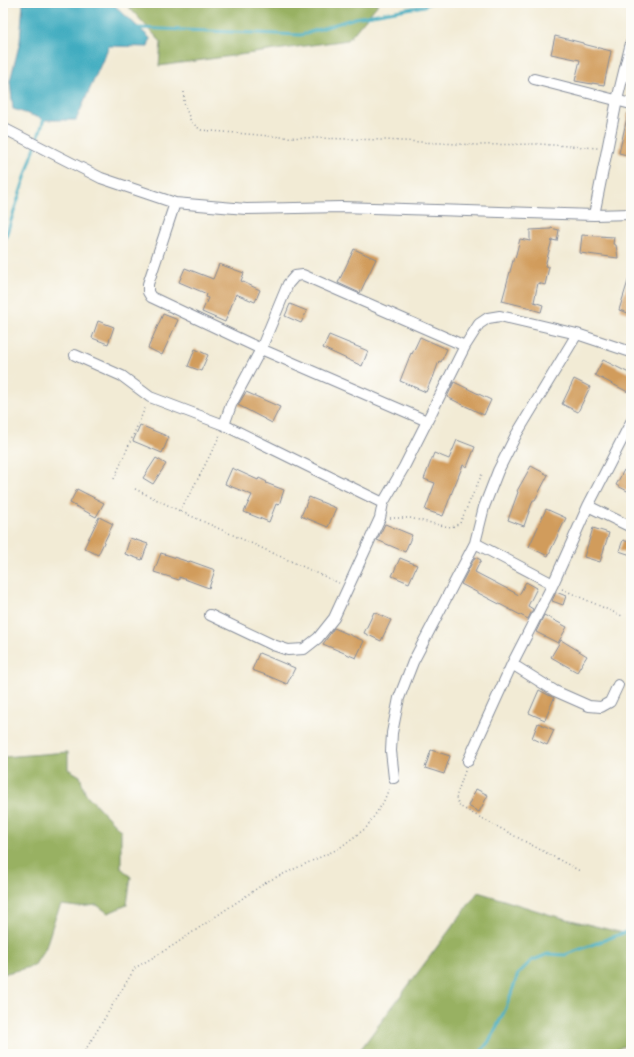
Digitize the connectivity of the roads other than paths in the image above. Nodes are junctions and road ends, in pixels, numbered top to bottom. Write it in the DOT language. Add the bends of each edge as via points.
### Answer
graph roads {
  1 [pos="631,43"];
  2 [pos="534,79"];
  3 [pos="617,100"];
  4 [pos="631,104"];
  5 [pos="3,128"];
  6 [pos="175,203"];
  7 [pos="631,214"];
  8 [pos="594,215"];
  9 [pos="577,334"];
  10 [pos="465,346"];
  11 [pos="261,349"];
  12 [pos="631,352"];
  13 [pos="75,355"];
  14 [pos="427,420"];
  15 [pos="631,422"];
  16 [pos="224,425"];
  17 [pos="383,503"];
  18 [pos="588,506"];
  19 [pos="631,527"];
  20 [pos="475,543"];
  21 [pos="553,584"];
  22 [pos="210,616"];
  23 [pos="512,664"];
  24 [pos="618,685"];
  25 [pos="468,762"];
  26 [pos="394,778"];
  1 -- 3 [label="street"];
  2 -- 3 [label="street"];
  3 -- 4 [label="street"];
  3 -- 8 [label="street"];
  5 -- 6 [label="street" via="101,178"];
  6 -- 8 [label="street" via="246,209 341,207"];
  6 -- 11 [label="street" via="148,284 148,292 151,297"];
  7 -- 8 [label="street"];
  9 -- 10 [label="street" via="500,316 488,318 479,324"];
  9 -- 12 [label="street"];
  9 -- 20 [label="street" via="516,435 498,471 484,507"];
  10 -- 11 [label="street" via="303,275 295,276 288,284"];
  10 -- 14 [label="street"];
  11 -- 14 [label="street"];
  11 -- 16 [label="street" via="231,405"];
  13 -- 16 [label="street" via="122,376 150,398"];
  14 -- 17 [label="street"];
  15 -- 18 [label="street"];
  16 -- 17 [label="street"];
  17 -- 22 [label="street" via="380,518 334,618 318,638 304,649 288,650 273,645"];
  18 -- 19 [label="street"];
  18 -- 21 [label="street"];
  20 -- 21 [label="street"];
  20 -- 26 [label="street" via="421,644 399,698 392,733"];
  21 -- 23 [label="street"];
  23 -- 24 [label="street" via="555,691 589,706 600,707 610,702"];
  23 -- 25 [label="street"];
}
